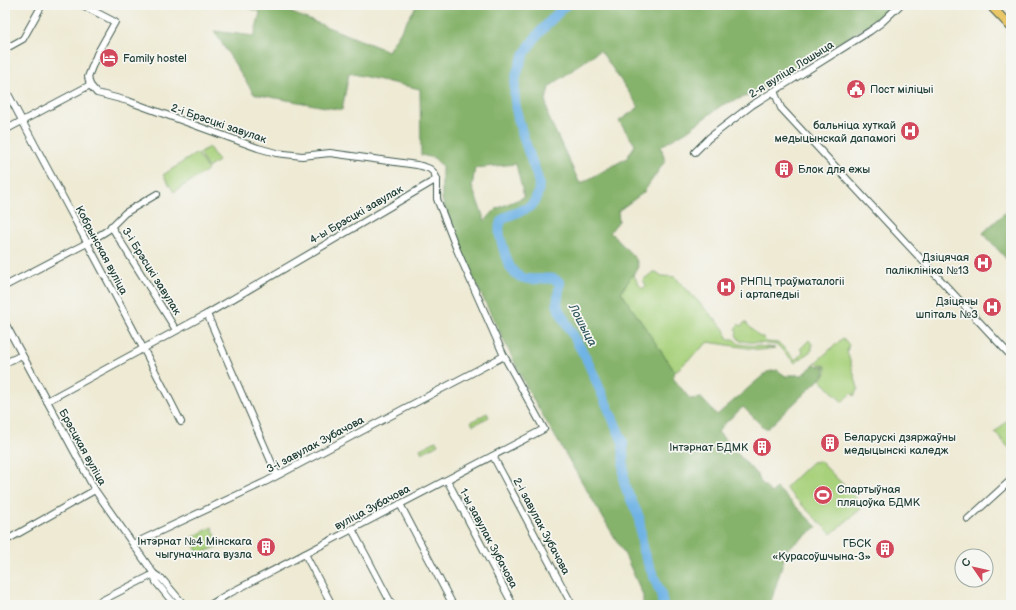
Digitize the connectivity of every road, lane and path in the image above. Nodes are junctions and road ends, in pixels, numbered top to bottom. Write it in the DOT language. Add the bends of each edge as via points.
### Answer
graph roads {
  1 [pos="42,5"];
  2 [pos="82,5"];
  3 [pos="900,5"];
  4 [pos="990,5"];
  5 [pos="1011,28"];
  6 [pos="5,49"];
  7 [pos="90,85"];
  8 [pos="5,88"];
  9 [pos="774,91"];
  10 [pos="22,120"];
  11 [pos="5,130"];
  12 [pos="695,152"];
  13 [pos="436,179"];
  14 [pos="157,194"];
  15 [pos="111,226"];
  16 [pos="87,243"];
  17 [pos="5,286"];
  18 [pos="207,314"];
  19 [pos="5,323"];
  20 [pos="176,330"];
  21 [pos="144,348"];
  22 [pos="22,355"];
  23 [pos="504,356"];
  24 [pos="1011,356"];
  25 [pos="5,363"];
  26 [pos="47,401"];
  27 [pos="182,422"];
  28 [pos="493,456"];
  29 [pos="278,475"];
  30 [pos="447,480"];
  31 [pos="1011,480"];
  32 [pos="96,490"];
  33 [pos="400,504"];
  34 [pos="968,520"];
  35 [pos="352,529"];
  36 [pos="5,541"];
  37 [pos="133,544"];
  38 [pos="304,554"];
  39 [pos="154,574"];
  40 [pos="93,605"];
  41 [pos="175,605"];
  42 [pos="184,605"];
  43 [pos="210,605"];
  44 [pos="332,605"];
  45 [pos="392,605"];
  46 [pos="453,605"];
  47 [pos="513,605"];
  48 [pos="572,605"];
  1 -- 6 [label="street" via="23,39"];
  2 -- 7 [label="street" via="115,22 97,54 88,77"];
  3 -- 9 [label="street, 2-я вуліца Лошыца" via="870,31"];
  4 -- 5 [label="main road"];
  7 -- 10 [label="street"];
  7 -- 13 [label="street, 2-і Брэсцкі завулак" via="97,93 128,101 276,153 302,156 330,153 417,165 431,169"];
  8 -- 10 [label="street, Кобрынская вуліца"];
  9 -- 12 [label="street, 2-я вуліца Лошыца" via="709,138"];
  9 -- 24 [label="street" via="781,108"];
  10 -- 11 [label="street"];
  10 -- 16 [label="street, Кобрынская вуліца"];
  13 -- 18 [label="street, 4-ы Брэсцкі завулак"];
  13 -- 23 [label="street" via="436,199"];
  14 -- 15 [label="street" via="125,213"];
  15 -- 16 [label="street, 3-і Брэсцкі завулак"];
  15 -- 20 [label="street, 3-і Брэсцкі завулак"];
  16 -- 17 [label="street, 3-і Брэсцкі завулак"];
  16 -- 21 [label="street, Кобрынская вуліца"];
  18 -- 20 [label="street, 4-ы Брэсцкі завулак"];
  18 -- 29 [label="street"];
  19 -- 22 [label="street, Брэсцкая вуліца"];
  20 -- 21 [label="street, 4-ы Брэсцкі завулак"];
  21 -- 26 [label="street, 4-ы Брэсцкі завулак"];
  21 -- 27 [label="street, Кобрынская вуліца"];
  22 -- 25 [label="street"];
  22 -- 26 [label="street, Брэсцкая вуліца"];
  23 -- 28 [label="street, вуліца Зубачова" via="544,429"];
  23 -- 29 [label="street, 3-і завулак Зубачова"];
  26 -- 32 [label="street, Брэсцкая вуліца"];
  28 -- 30 [label="street, вуліца Зубачова"];
  28 -- 48 [label="street, 2-і завулак Зубачова"];
  29 -- 37 [label="street, 3-і завулак Зубачова"];
  30 -- 33 [label="street, вуліца Зубачова"];
  30 -- 47 [label="street, 1-ы завулак Зубачова"];
  31 -- 34 [label="street"];
  32 -- 36 [label="street"];
  32 -- 37 [label="street, Брэсцкая вуліца"];
  33 -- 35 [label="street, вуліца Зубачова"];
  33 -- 46 [label="street"];
  35 -- 38 [label="street, вуліца Зубачова"];
  35 -- 45 [label="street"];
  37 -- 39 [label="street, Брэсцкая вуліца"];
  38 -- 43 [label="street, вуліца Зубачова"];
  38 -- 44 [label="street"];
  39 -- 40 [label="street"];
  39 -- 41 [label="street, Брэсцкая вуліца" via="156,582"];
  39 -- 42 [label="street, Брэсцкая вуліца" via="162,579"];
}
